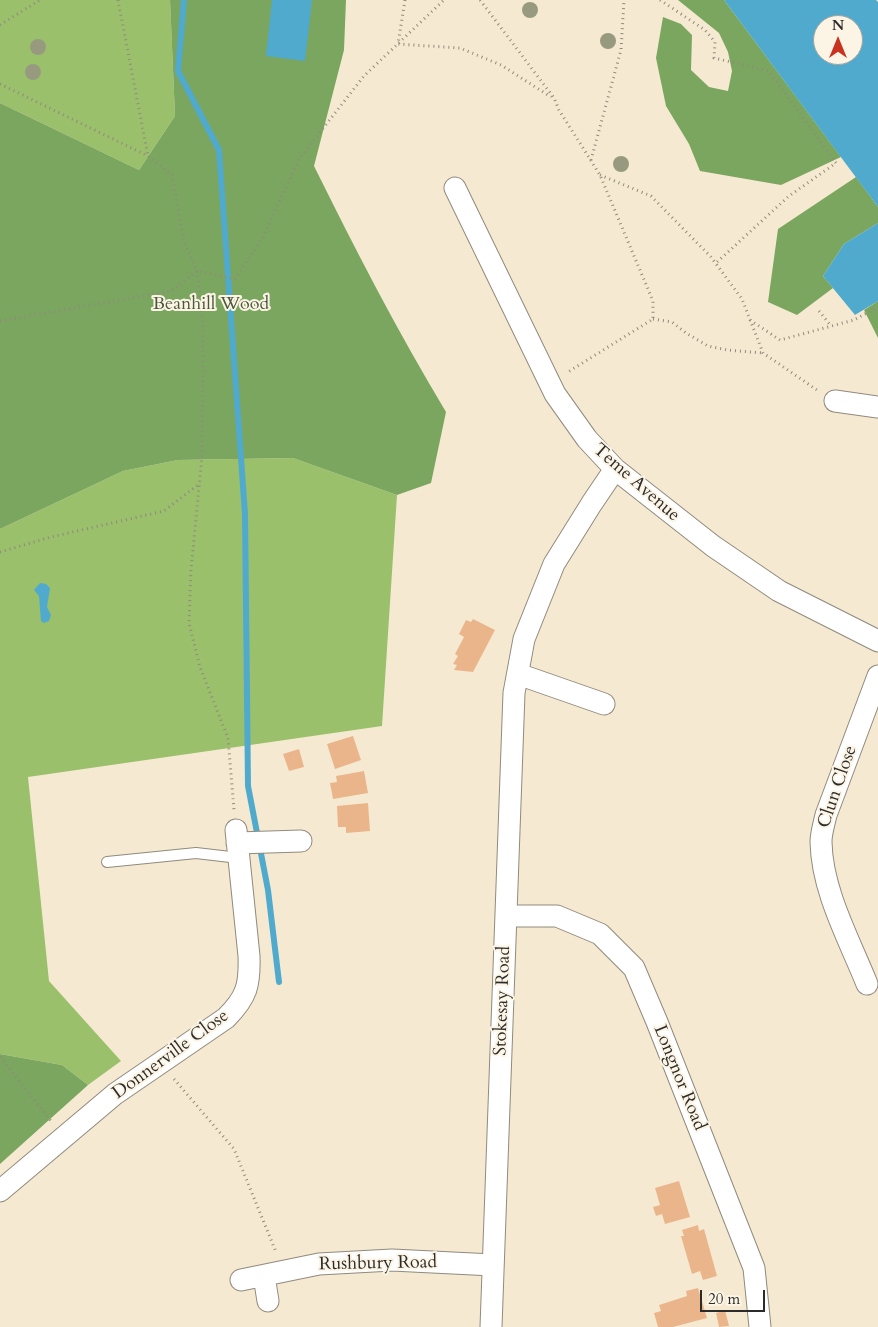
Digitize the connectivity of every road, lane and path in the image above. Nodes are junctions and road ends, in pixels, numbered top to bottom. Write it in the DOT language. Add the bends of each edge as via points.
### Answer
graph roads {
  1 [pos="40,0"];
  2 [pos="118,0"];
  3 [pos="405,0"];
  4 [pos="444,0"];
  5 [pos="480,0"];
  6 [pos="624,0"];
  7 [pos="660,0"];
  8 [pos="0,24"];
  9 [pos="398,44"];
  10 [pos="0,84"];
  11 [pos="554,98"];
  12 [pos="148,156"];
  13 [pos="591,161"];
  14 [pos="600,175"];
  15 [pos="455,188"];
  16 [pos="716,263"];
  17 [pos="198,271"];
  18 [pos="878,307"];
  19 [pos="819,311"];
  20 [pos="653,319"];
  21 [pos="750,320"];
  22 [pos="0,321"];
  23 [pos="831,326"];
  24 [pos="763,353"];
  25 [pos="550,383"];
  26 [pos="835,401"];
  27 [pos="878,407"];
  28 [pos="615,469"];
  29 [pos="200,484"];
  30 [pos="0,552"];
  31 [pos="878,641"];
  32 [pos="518,674"];
  33 [pos="878,676"];
  34 [pos="604,704"];
  35 [pos="301,841"];
  36 [pos="239,843"];
  37 [pos="107,862"];
  38 [pos="506,916"];
  39 [pos="867,984"];
  40 [pos="0,1057"];
  41 [pos="160,1063"];
  42 [pos="63,1137"];
  43 [pos="0,1191"];
  44 [pos="493,1265"];
  45 [pos="284,1271"];
  46 [pos="264,1276"];
  47 [pos="242,1280"];
  48 [pos="268,1301"];
  49 [pos="491,1327"];
  50 [pos="760,1327"];
  1 -- 8 [label="path"];
  2 -- 12 [label="path"];
  3 -- 9 [label="path"];
  4 -- 9 [label="path"];
  5 -- 11 [label="path"];
  6 -- 13 [label="path" via="622,50"];
  7 -- 16 [label="path" via="705,30 715,42 714,58 768,71 836,163 789,196"];
  9 -- 11 [label="path" via="460,48 501,65"];
  9 -- 17 [label="path" via="364,76 299,159 263,237 236,279"];
  10 -- 12 [label="path"];
  11 -- 13 [label="path"];
  12 -- 17 [label="path" via="172,175 184,241"];
  13 -- 14 [label="path"];
  14 -- 16 [label="path" via="651,196"];
  14 -- 20 [label="path" via="653,301"];
  15 -- 25 [label="street, Teme Avenue"];
  16 -- 21 [label="path" via="742,299"];
  17 -- 22 [label="path" via="171,291"];
  17 -- 29 [label="path" via="203,328"];
  18 -- 23 [label="path" via="854,320"];
  19 -- 23 [label="path"];
  20 -- 24 [label="path" via="672,322 708,346"];
  20 -- 25 [label="path"];
  21 -- 23 [label="path" via="780,340"];
  21 -- 24 [label="path"];
  24 -- 26 [label="path"];
  25 -- 28 [label="street, Teme Avenue" via="586,439"];
  26 -- 27 [label="street"];
  28 -- 31 [label="street, Teme Avenue" via="713,546 779,591"];
  28 -- 32 [label="street, Stokesay Road" via="554,564 524,640"];
  29 -- 30 [label="path" via="164,511"];
  29 -- 36 [label="path" via="189,624 200,667 228,738"];
  32 -- 34 [label="street"];
  32 -- 38 [label="street, Stokesay Road" via="514,693"];
  33 -- 39 [label="street, Clun Close" via="820,839 822,863 834,902"];
  35 -- 36 [label="street"];
  36 -- 37 [label="lane" via="196,853"];
  36 -- 41 [label="street, Donnerville Close" via="249,956 247,991 226,1018"];
  38 -- 44 [label="street, Stokesay Road"];
  38 -- 50 [label="street, Longnor Road" via="557,916 600,934 634,968 754,1268"];
  40 -- 42 [label="path"];
  41 -- 42 [label="street, Donnerville Close" via="115,1094"];
  41 -- 45 [label="path" via="234,1149"];
  42 -- 43 [label="street, Donnerville Close"];
  44 -- 45 [label="street, Rushbury Road" via="392,1260 319,1264"];
  44 -- 49 [label="street, Stokesay Road"];
  45 -- 46 [label="street, Rushbury Road"];
  46 -- 47 [label="street, Rushbury Road"];
  46 -- 48 [label="street"];
}
